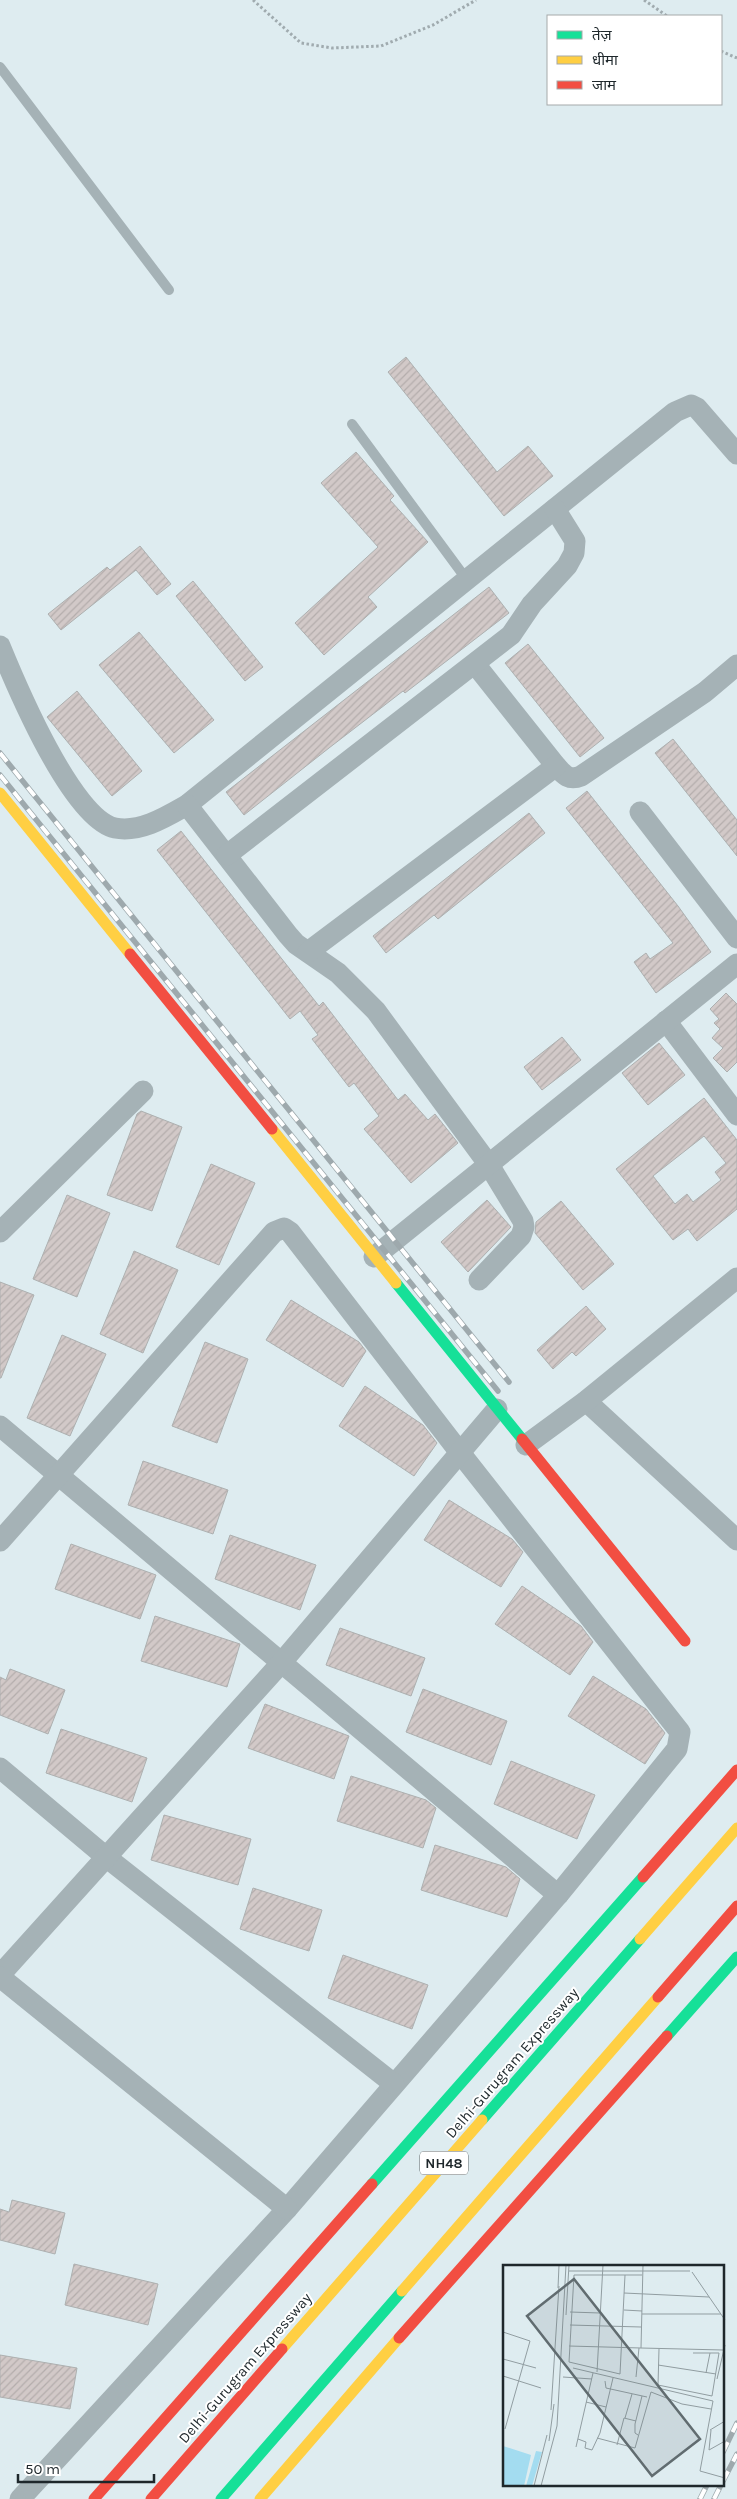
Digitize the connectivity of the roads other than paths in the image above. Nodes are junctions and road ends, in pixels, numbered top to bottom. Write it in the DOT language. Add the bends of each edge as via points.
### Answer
graph roads {
  1 [pos="0,67"];
  2 [pos="169,290"];
  3 [pos="352,424"];
  4 [pos="737,454"];
  5 [pos="555,509"];
  6 [pos="467,580"];
  7 [pos="0,646"];
  8 [pos="475,664"];
  9 [pos="737,665"];
  10 [pos="556,766"];
  11 [pos="0,793"];
  12 [pos="187,805"];
  13 [pos="640,812"];
  14 [pos="227,855"];
  15 [pos="737,938"];
  16 [pos="308,952"];
  17 [pos="737,964"];
  18 [pos="666,1021"];
  19 [pos="143,1091"];
  20 [pos="737,1115"];
  21 [pos="489,1165"];
  22 [pos="0,1232"];
  23 [pos="374,1257"];
  24 [pos="737,1278"];
  25 [pos="479,1280"];
  26 [pos="586,1401"];
  27 [pos="497,1409"];
  28 [pos="0,1426"];
  29 [pos="526,1445"];
  30 [pos="461,1454"];
  31 [pos="58,1474"];
  32 [pos="737,1540"];
  33 [pos="0,1541"];
  34 [pos="685,1641"];
  35 [pos="282,1662"];
  36 [pos="0,1768"];
  37 [pos="737,1770"];
  38 [pos="737,1828"];
  39 [pos="106,1857"];
  40 [pos="558,1895"];
  41 [pos="737,1906"];
  42 [pos="737,1957"];
  43 [pos="0,1976"];
  44 [pos="394,2084"];
  45 [pos="287,2209"];
  46 [pos="20,2499"];
  47 [pos="94,2499"];
  48 [pos="151,2499"];
  49 [pos="221,2499"];
  50 [pos="260,2499"];
  1 -- 2 [label="lane"];
  3 -- 6 [label="lane"];
  4 -- 5 [label="street" via="698,408 691,405 683,407"];
  5 -- 6 [label="street"];
  5 -- 8 [label="street" via="575,541 574,553 511,635"];
  6 -- 12 [label="street"];
  7 -- 12 [label="street" via="42,741 88,808 100,820 114,828 135,828 160,820"];
  8 -- 10 [label="street"];
  8 -- 14 [label="street"];
  9 -- 10 [label="street" via="705,692 581,776 568,778"];
  10 -- 16 [label="street"];
  11 -- 23 [label="main road"];
  12 -- 14 [label="street"];
  13 -- 15 [label="street"];
  14 -- 16 [label="street" via="288,936"];
  16 -- 21 [label="street" via="338,973 376,1011"];
  17 -- 18 [label="street"];
  18 -- 20 [label="street"];
  18 -- 21 [label="street"];
  19 -- 22 [label="street"];
  21 -- 23 [label="street"];
  21 -- 25 [label="street" via="524,1227 514,1244"];
  23 -- 27 [label="main road"];
  24 -- 26 [label="street"];
  26 -- 29 [label="street"];
  26 -- 32 [label="street"];
  27 -- 29 [label="main road"];
  27 -- 30 [label="street"];
  28 -- 31 [label="street"];
  29 -- 34 [label="main road"];
  30 -- 31 [label="street" via="290,1232 280,1228"];
  30 -- 35 [label="street"];
  30 -- 40 [label="street" via="680,1732 678,1749"];
  31 -- 33 [label="street"];
  31 -- 35 [label="street"];
  35 -- 39 [label="street"];
  35 -- 40 [label="street"];
  36 -- 39 [label="street"];
  37 -- 47 [label="main road"];
  38 -- 48 [label="main road, Delhi-Gurugram Expressway / NH48"];
  39 -- 43 [label="street"];
  39 -- 44 [label="street"];
  40 -- 44 [label="street"];
  41 -- 49 [label="main road"];
  42 -- 50 [label="main road"];
  43 -- 45 [label="street"];
  44 -- 45 [label="street"];
  45 -- 46 [label="street"];
}
